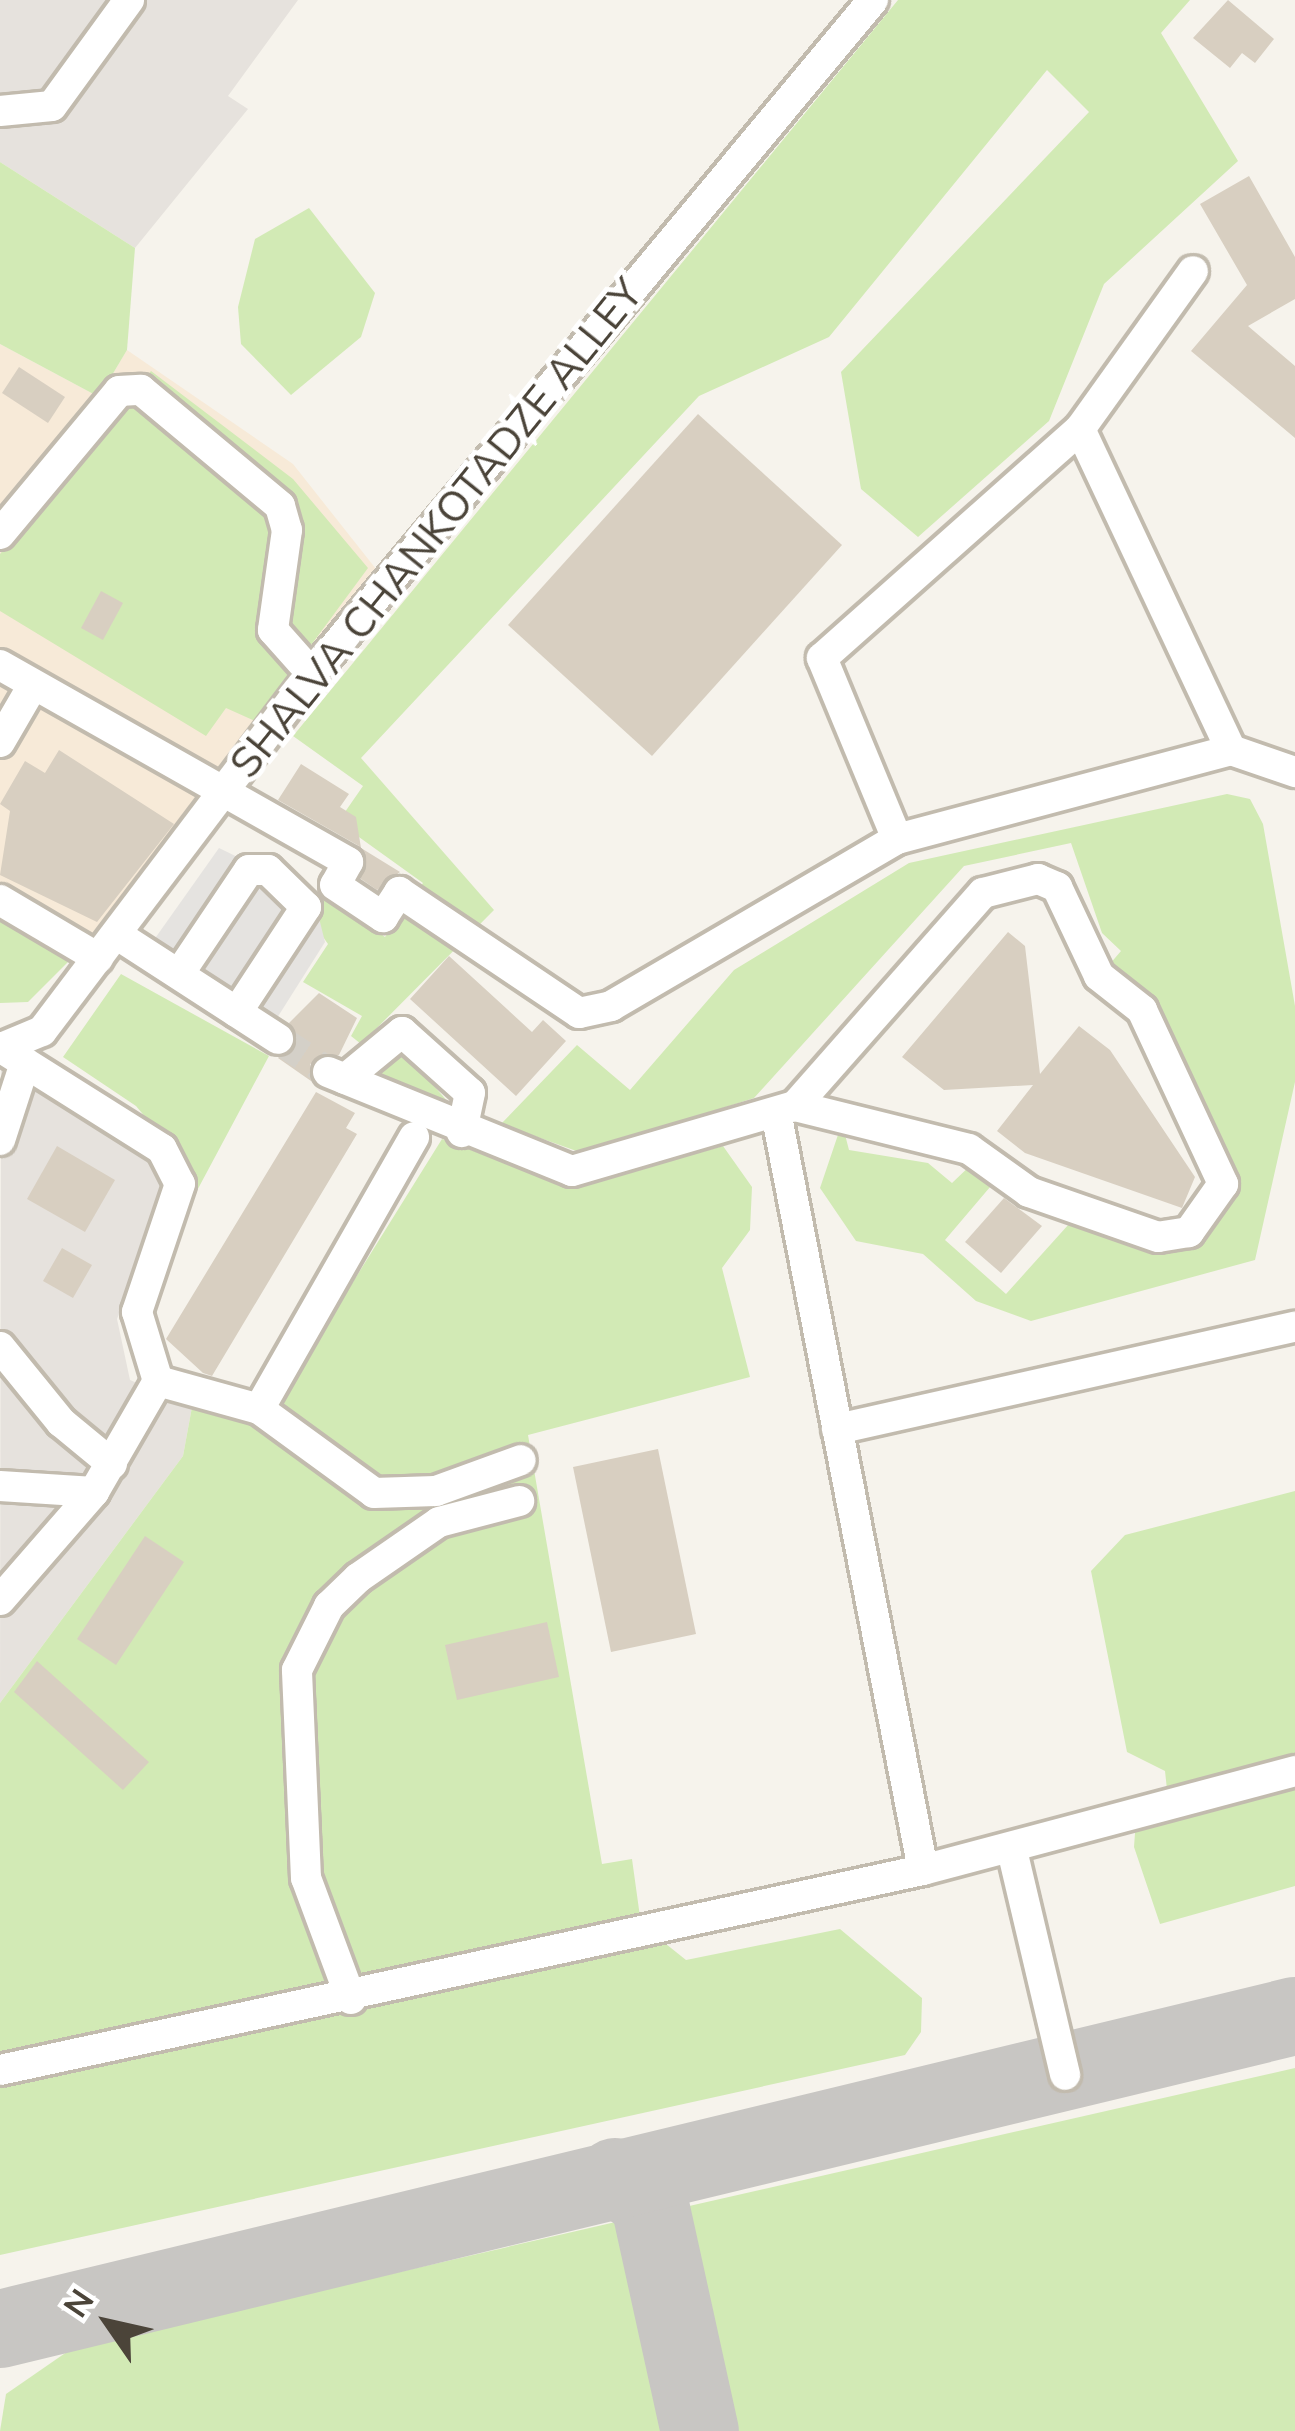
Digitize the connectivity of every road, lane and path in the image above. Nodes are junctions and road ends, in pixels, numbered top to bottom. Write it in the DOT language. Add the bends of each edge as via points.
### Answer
graph roads {
  1 [pos="129,0"];
  2 [pos="873,0"];
  3 [pos="0,111"];
  4 [pos="1193,271"];
  5 [pos="1080,429"];
  6 [pos="0,534"];
  7 [pos="0,665"];
  8 [pos="312,674"];
  9 [pos="33,685"];
  10 [pos="0,742"];
  11 [pos="1232,750"];
  12 [pos="1295,772"];
  13 [pos="219,799"];
  14 [pos="897,839"];
  15 [pos="0,900"];
  16 [pos="107,946"];
  17 [pos="178,974"];
  18 [pos="237,1012"];
  19 [pos="278,1039"];
  20 [pos="9,1053"];
  21 [pos="786,1109"];
  22 [pos="462,1132"];
  23 [pos="414,1137"];
  24 [pos="0,1140"];
  25 [pos="1295,1327"];
  26 [pos="0,1347"];
  27 [pos="158,1381"];
  28 [pos="259,1409"];
  29 [pos="837,1429"];
  30 [pos="521,1460"];
  31 [pos="112,1463"];
  32 [pos="0,1486"];
  33 [pos="94,1492"];
  34 [pos="519,1501"];
  35 [pos="0,1600"];
  36 [pos="1295,1771"];
  37 [pos="1012,1850"];
  38 [pos="923,1870"];
  39 [pos="351,1999"];
  40 [pos="0,2070"];
  41 [pos="1065,2075"];
  1 -- 3 [label="street" via="62,97"];
  2 -- 8 [label="street, SHALVA CHANKOTADZE ALLEY"];
  4 -- 5 [label="street"];
  5 -- 11 [label="street"];
  5 -- 14 [label="street" via="822,658"];
  6 -- 8 [label="street" via="119,392 141,390 280,506 287,530 273,630"];
  7 -- 9 [label="street"];
  8 -- 13 [label="street, SHALVA CHANKOTADZE ALLEY"];
  9 -- 10 [label="street"];
  9 -- 13 [label="street"];
  11 -- 12 [label="street"];
  11 -- 14 [label="street"];
  13 -- 14 [label="street" via="348,862 335,885 383,917 399,892 579,1013 611,1006"];
  13 -- 16 [label="street, SHALVA CHANKOTADZE ALLEY"];
  15 -- 16 [label="street"];
  16 -- 17 [label="street"];
  16 -- 20 [label="street, SHALVA CHANKOTADZE ALLEY" via="42,1031"];
  17 -- 18 [label="street"];
  17 -- 18 [label="street" via="248,870 268,870 306,907"];
  18 -- 19 [label="street"];
  20 -- 24 [label="street"];
  20 -- 27 [label="street" via="162,1149 180,1184 137,1312"];
  21 -- 21 [label="street" via="983,892 1039,878 1058,886 1099,976 1142,1010 1223,1184 1201,1222 1158,1237 1029,1192 969,1149"];
  21 -- 22 [label="street" via="572,1172"];
  21 -- 29 [label="street"];
  22 -- 22 [label="street" via="336,1075 402,1032 470,1094"];
  23 -- 28 [label="street"];
  25 -- 29 [label="street"];
  26 -- 31 [label="street" via="61,1422"];
  27 -- 28 [label="street"];
  27 -- 31 [label="street"];
  28 -- 30 [label="street" via="374,1493 436,1491"];
  29 -- 38 [label="street"];
  31 -- 33 [label="street"];
  32 -- 33 [label="street"];
  33 -- 35 [label="street"];
  34 -- 39 [label="street" via="440,1522 358,1578 329,1606 297,1670 306,1878"];
  36 -- 37 [label="street"];
  37 -- 38 [label="street"];
  37 -- 41 [label="street"];
  38 -- 39 [label="street"];
  39 -- 40 [label="street"];
}
